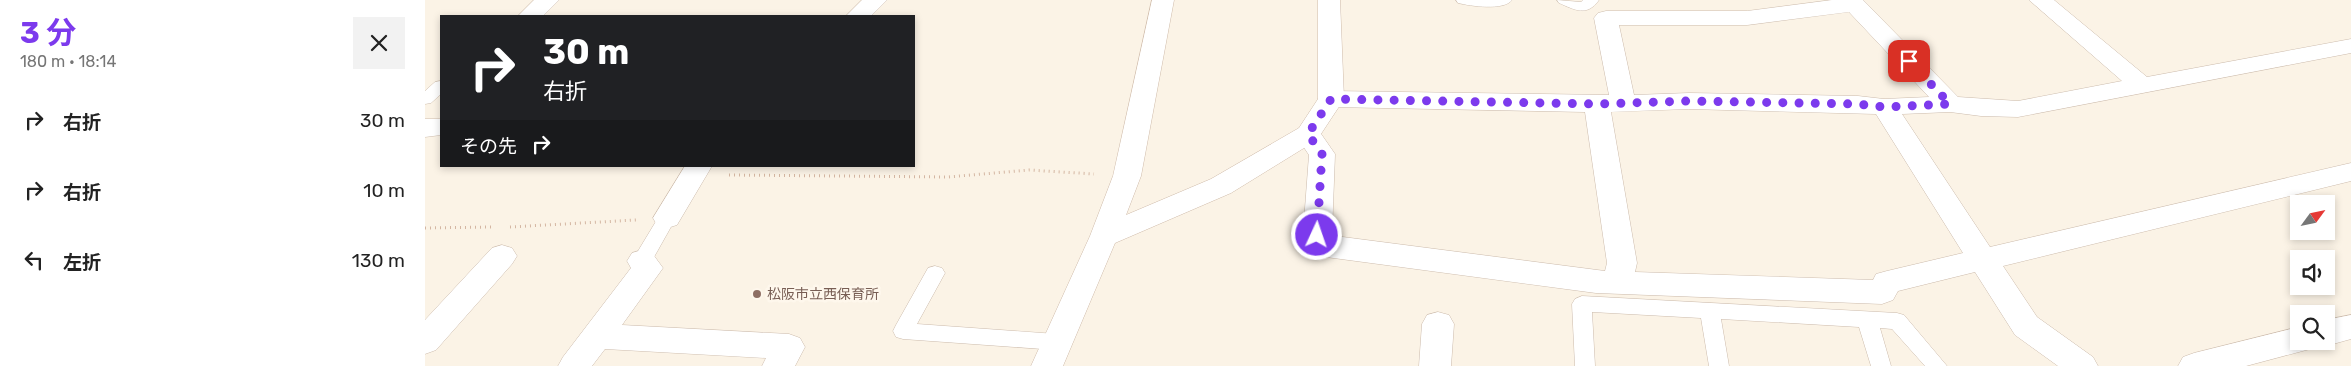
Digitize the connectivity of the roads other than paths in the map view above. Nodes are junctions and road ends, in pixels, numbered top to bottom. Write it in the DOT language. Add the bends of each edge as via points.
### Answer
graph roads {
  1 [pos="548,0"];
  2 [pos="877,0"];
  3 [pos="1163,0"];
  4 [pos="1329,0"];
  5 [pos="1463,0"];
  6 [pos="1505,0"];
  7 [pos="1564,0"];
  8 [pos="1592,0"];
  9 [pos="2040,0"];
  10 [pos="1853,2"];
  11 [pos="1714,9"];
  12 [pos="530,15"];
  13 [pos="858,15"];
  14 [pos="2351,46"];
  15 [pos="2143,86"];
  16 [pos="440,87"];
  17 [pos="425,99"];
  18 [pos="1331,99"];
  19 [pos="1610,104"];
  20 [pos="1950,104"];
  21 [pos="1884,107"];
  22 [pos="440,127"];
  23 [pos="425,128"];
  24 [pos="1308,134"];
  25 [pos="697,170"];
  26 [pos="2351,172"];
  27 [pos="667,218"];
  28 [pos="1104,236"];
  29 [pos="502,256"];
  30 [pos="1981,258"];
  31 [pos="642,261"];
  32 [pos="935,273"];
  33 [pos="1618,282"];
  34 [pos="1710,312"];
  35 [pos="1867,319"];
  36 [pos="1438,324"];
  37 [pos="2351,326"];
  38 [pos="2335,330"];
  39 [pos="596,336"];
  40 [pos="425,342"];
  41 [pos="2290,342"];
  42 [pos="1051,354"];
  43 [pos="574,366"];
  44 [pos="778,366"];
  45 [pos="1435,366"];
  46 [pos="1585,366"];
  47 [pos="1719,366"];
  48 [pos="1881,366"];
  49 [pos="1937,366"];
  50 [pos="2082,366"];
  51 [pos="2194,366"];
  1 -- 12 [label="street"];
  2 -- 13 [label="street"];
  3 -- 28 [label="street" via="1127,176"];
  4 -- 18 [label="street"];
  5 -- 6 [label="lane" via="1480,3"];
  7 -- 8 [label="lane" via="1582,8"];
  9 -- 15 [label="street"];
  10 -- 11 [label="street" via="1747,18"];
  10 -- 20 [label="street"];
  11 -- 19 [label="street" via="1606,18"];
  14 -- 15 [label="street"];
  15 -- 20 [label="street" via="2018,109"];
  16 -- 17 [label="lane"];
  18 -- 19 [label="street"];
  18 -- 24 [label="street"];
  19 -- 21 [label="street" via="1689,101"];
  19 -- 33 [label="street" via="1622,263"];
  20 -- 21 [label="street"];
  21 -- 30 [label="street"];
  22 -- 23 [label="street"];
  24 -- 28 [label="street" via="1221,186"];
  24 -- 33 [label="street" via="1322,154 1317,235 1326,246 1567,279"];
  25 -- 27 [label="street"];
  26 -- 30 [label="street"];
  27 -- 31 [label="lane"];
  28 -- 42 [label="street"];
  29 -- 40 [label="street"];
  30 -- 33 [label="street" via="1887,282 1882,292"];
  30 -- 50 [label="street" via="2026,326"];
  31 -- 39 [label="street" via="648,268"];
  32 -- 42 [label="lane" via="903,332"];
  34 -- 35 [label="lane"];
  34 -- 46 [label="lane" via="1582,304"];
  34 -- 47 [label="lane"];
  35 -- 48 [label="lane"];
  35 -- 49 [label="lane" via="1897,321"];
  36 -- 45 [label="street"];
  37 -- 38 [label="street"];
  39 -- 43 [label="street"];
  39 -- 44 [label="street" via="789,347"];
  41 -- 51 [label="street"];
}
